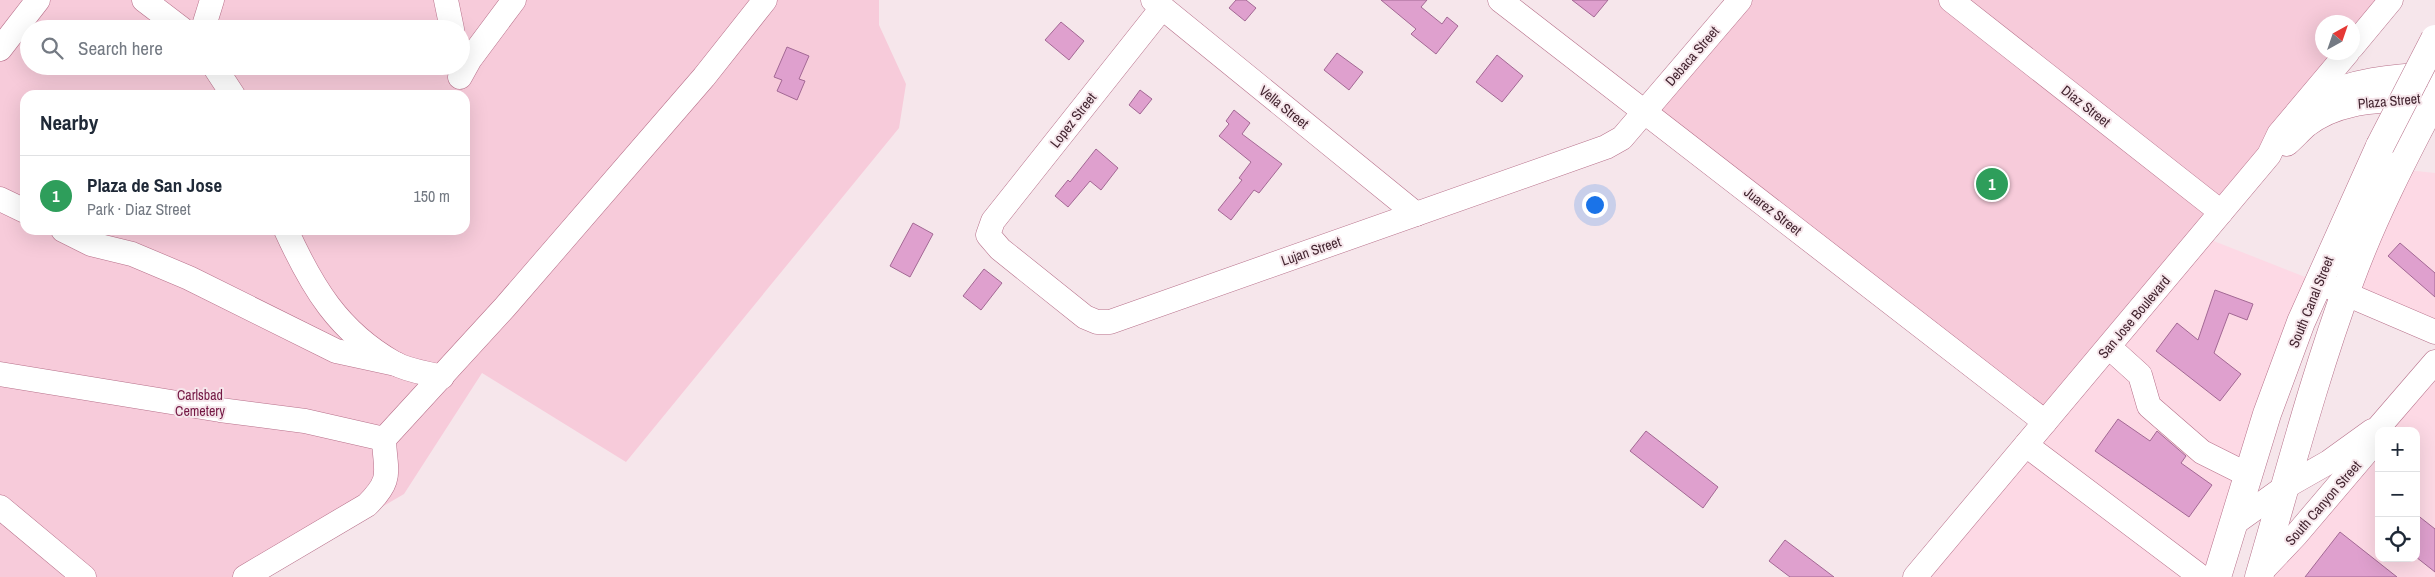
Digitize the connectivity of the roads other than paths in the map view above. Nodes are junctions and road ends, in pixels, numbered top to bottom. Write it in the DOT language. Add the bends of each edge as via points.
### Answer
graph roads {
  1 [pos="38,0"];
  2 [pos="144,0"];
  3 [pos="212,0"];
  4 [pos="446,0"];
  5 [pos="514,0"];
  6 [pos="766,0"];
  7 [pos="1500,0"];
  8 [pos="1740,0"];
  9 [pos="1951,0"];
  10 [pos="2391,0"];
  11 [pos="1157,4"];
  12 [pos="22,20"];
  13 [pos="170,20"];
  14 [pos="205,20"];
  15 [pos="450,20"];
  16 [pos="20,23"];
  17 [pos="2360,37"];
  18 [pos="2435,39"];
  19 [pos="0,49"];
  20 [pos="470,58"];
  21 [pos="2341,60"];
  22 [pos="2435,74"];
  23 [pos="220,75"];
  24 [pos="230,90"];
  25 [pos="2435,98"];
  26 [pos="2307,102"];
  27 [pos="1644,111"];
  28 [pos="2269,155"];
  29 [pos="0,199"];
  30 [pos="20,209"];
  31 [pos="2221,212"];
  32 [pos="1416,214"];
  33 [pos="73,235"];
  34 [pos="289,235"];
  35 [pos="988,235"];
  36 [pos="2318,282"];
  37 [pos="2346,293"];
  38 [pos="2435,332"];
  39 [pos="2109,347"];
  40 [pos="2435,362"];
  41 [pos="396,364"];
  42 [pos="0,374"];
  43 [pos="442,377"];
  44 [pos="2045,422"];
  45 [pos="2379,427"];
  46 [pos="2375,429"];
  47 [pos="2375,436"];
  48 [pos="384,440"];
  49 [pos="2026,445"];
  50 [pos="2248,475"];
  51 [pos="2285,487"];
  52 [pos="0,508"];
  53 [pos="2232,525"];
  54 [pos="1923,574"];
  55 [pos="2259,575"];
  56 [pos="84,577"];
  57 [pos="245,577"];
  58 [pos="2201,577"];
  59 [pos="2217,577"];
  1 -- 12 [label="street"];
  2 -- 13 [label="street"];
  3 -- 14 [label="street"];
  4 -- 15 [label="street"];
  5 -- 20 [label="street"];
  6 -- 43 [label="street" via="704,77"];
  7 -- 27 [label="street, Juarez Street"];
  8 -- 27 [label="street, Debaca Street"];
  9 -- 31 [label="street, Diaz Street"];
  10 -- 17 [label="street"];
  11 -- 32 [label="street, Vella Street"];
  11 -- 35 [label="street, Lopez Street" via="993,221"];
  16 -- 19 [label="street"];
  18 -- 36 [label="highway, South Canal Street, bridge" via="2380,146"];
  21 -- 26 [label="street, San Jose Boulevard"];
  22 -- 26 [label="street, Plaza Street" via="2364,81 2336,88"];
  23 -- 24 [label="street"];
  25 -- 28 [label="street, Plaza Street" via="2356,104 2331,111 2308,124"];
  25 -- 37 [label="highway, South Canal Street" via="2377,216"];
  26 -- 28 [label="street, San Jose Boulevard" via="2279,134"];
  27 -- 32 [label="street, Lujan Street" via="1622,138 1606,147"];
  27 -- 44 [label="street, Juarez Street"];
  28 -- 31 [label="street, San Jose Boulevard"];
  29 -- 30 [label="street"];
  31 -- 39 [label="street, San Jose Boulevard"];
  32 -- 35 [label="street, Lujan Street" via="1110,322 1097,322 1085,317 1000,249"];
  33 -- 41 [label="street" via="91,244 132,254 189,278 336,351"];
  34 -- 41 [label="street" via="319,295 341,322"];
  36 -- 37 [label="street"];
  36 -- 50 [label="highway, South Canal Street" via="2267,414"];
  37 -- 38 [label="street"];
  37 -- 51 [label="highway, South Canal Street"];
  39 -- 44 [label="street, San Jose Boulevard"];
  39 -- 50 [label="street" via="2140,375 2148,406 2202,452"];
  40 -- 45 [label="street, South Canyon Street"];
  41 -- 43 [label="street"];
  42 -- 48 [label="street" via="305,421"];
  43 -- 48 [label="street"];
  44 -- 49 [label="street, San Jose Boulevard"];
  46 -- 51 [label="street, South Canyon Street"];
  47 -- 55 [label="street, South Canyon Street" via="2370,448"];
  48 -- 57 [label="street" via="388,467 385,483 368,505"];
  49 -- 54 [label="street, San Jose Boulevard"];
  49 -- 58 [label="street"];
  50 -- 53 [label="highway, South Canal Street"];
  51 -- 53 [label="street, South Canyon Street"];
  51 -- 55 [label="highway, South Canal Street"];
  52 -- 56 [label="street"];
  53 -- 59 [label="highway, South Canal Street"];
}
